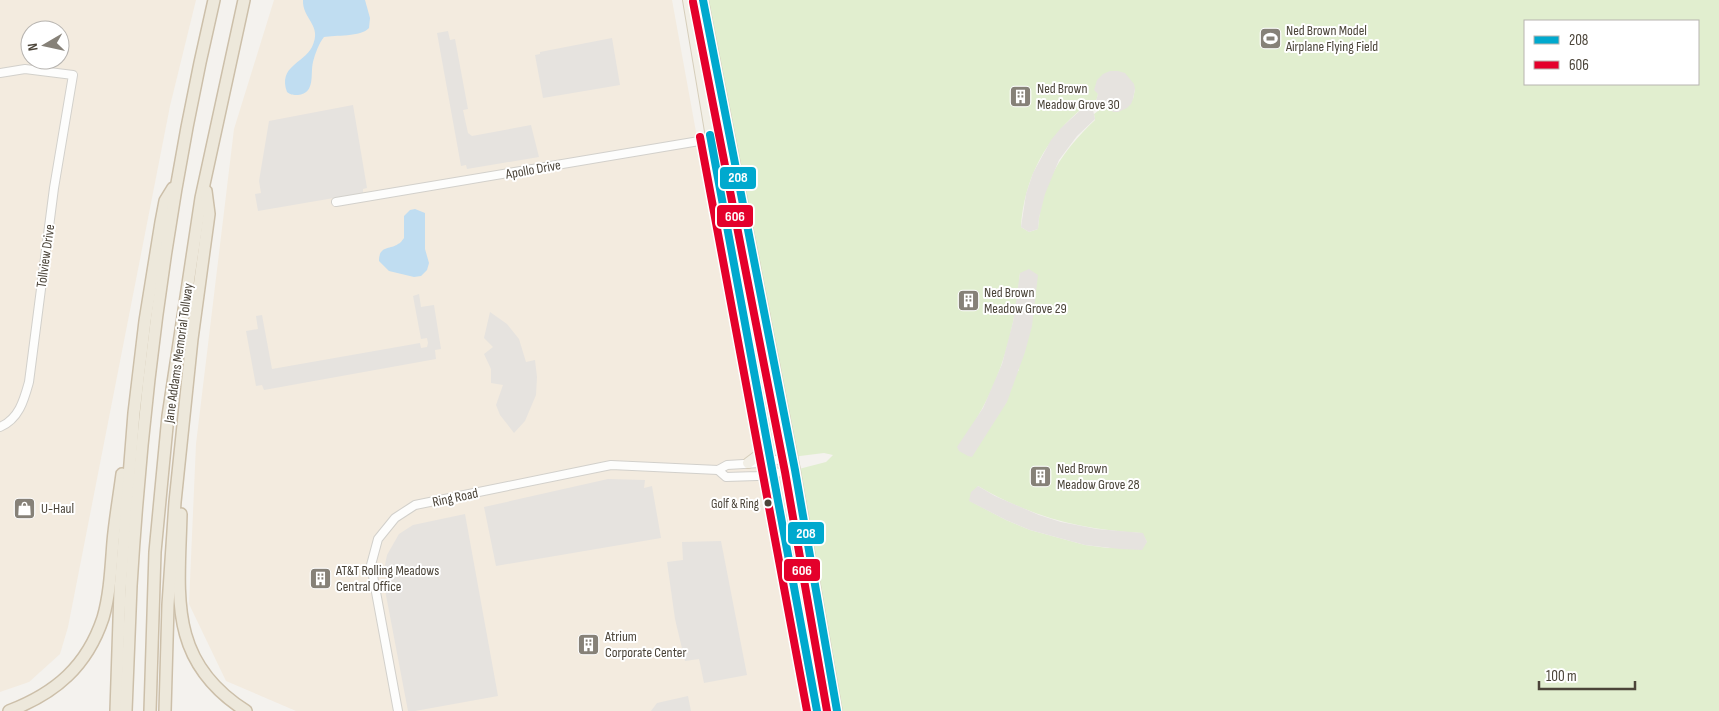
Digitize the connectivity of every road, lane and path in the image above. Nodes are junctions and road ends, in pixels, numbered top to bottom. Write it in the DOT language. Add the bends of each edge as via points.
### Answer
graph roads {
  1 [pos="214,0"];
  2 [pos="244,0"];
  3 [pos="688,0"];
  4 [pos="703,0"];
  5 [pos="0,72"];
  6 [pos="729,136"];
  7 [pos="711,139"];
  8 [pos="204,180"];
  9 [pos="177,181"];
  10 [pos="336,202"];
  11 [pos="134,413"];
  12 [pos="184,425"];
  13 [pos="0,427"];
  14 [pos="766,440"];
  15 [pos="792,457"];
  16 [pos="770,461"];
  17 [pos="748,463"];
  18 [pos="718,470"];
  19 [pos="794,470"];
  20 [pos="772,474"];
  21 [pos="9,711"];
  22 [pos="116,711"];
  23 [pos="126,711"];
  24 [pos="150,711"];
  25 [pos="165,711"];
  26 [pos="246,711"];
  27 [pos="398,711"];
  28 [pos="817,711"];
  29 [pos="837,711"];
  1 -- 9 [label="highway, Jane Addams Memorial Tollway"];
  2 -- 8 [label="highway, Jane Addams Memorial Tollway"];
  3 -- 7 [label="main road"];
  4 -- 6 [label="main road"];
  5 -- 13 [label="street, Tollview Drive" via="25,69 73,74 54,188 29,382 22,407 8,424"];
  6 -- 7 [label="street, Apollo Drive"];
  6 -- 15 [label="main road"];
  7 -- 10 [label="street, Apollo Drive"];
  7 -- 14 [label="main road"];
  8 -- 12 [label="highway" via="209,214"];
  8 -- 24 [label="highway, Jane Addams Memorial Tollway" via="167,426 155,552"];
  9 -- 11 [label="highway" via="165,201 161,222"];
  9 -- 23 [label="highway, Jane Addams Memorial Tollway" via="145,418 131,587"];
  11 -- 21 [label="highway" via="123,467 109,589 99,628 82,661 63,681 42,696"];
  11 -- 22 [label="highway" via="121,581"];
  12 -- 25 [label="highway" via="168,605"];
  12 -- 26 [label="highway" via="182,621 189,644 204,673 221,693"];
  14 -- 16 [label="main road"];
  14 -- 17 [label="main road" via="760,454"];
  15 -- 16 [label="street, Ring Road"];
  15 -- 19 [label="main road"];
  16 -- 17 [label="street, Ring Road"];
  16 -- 20 [label="main road"];
  17 -- 18 [label="street, Ring Road" via="727,465"];
  18 -- 20 [label="street, Ring Road" via="726,477"];
  18 -- 27 [label="street, Ring Road" via="611,465 415,505 395,518 378,539 371,565"];
  19 -- 20 [label="street, Ring Road"];
  19 -- 29 [label="main road"];
  20 -- 28 [label="main road"];
}
